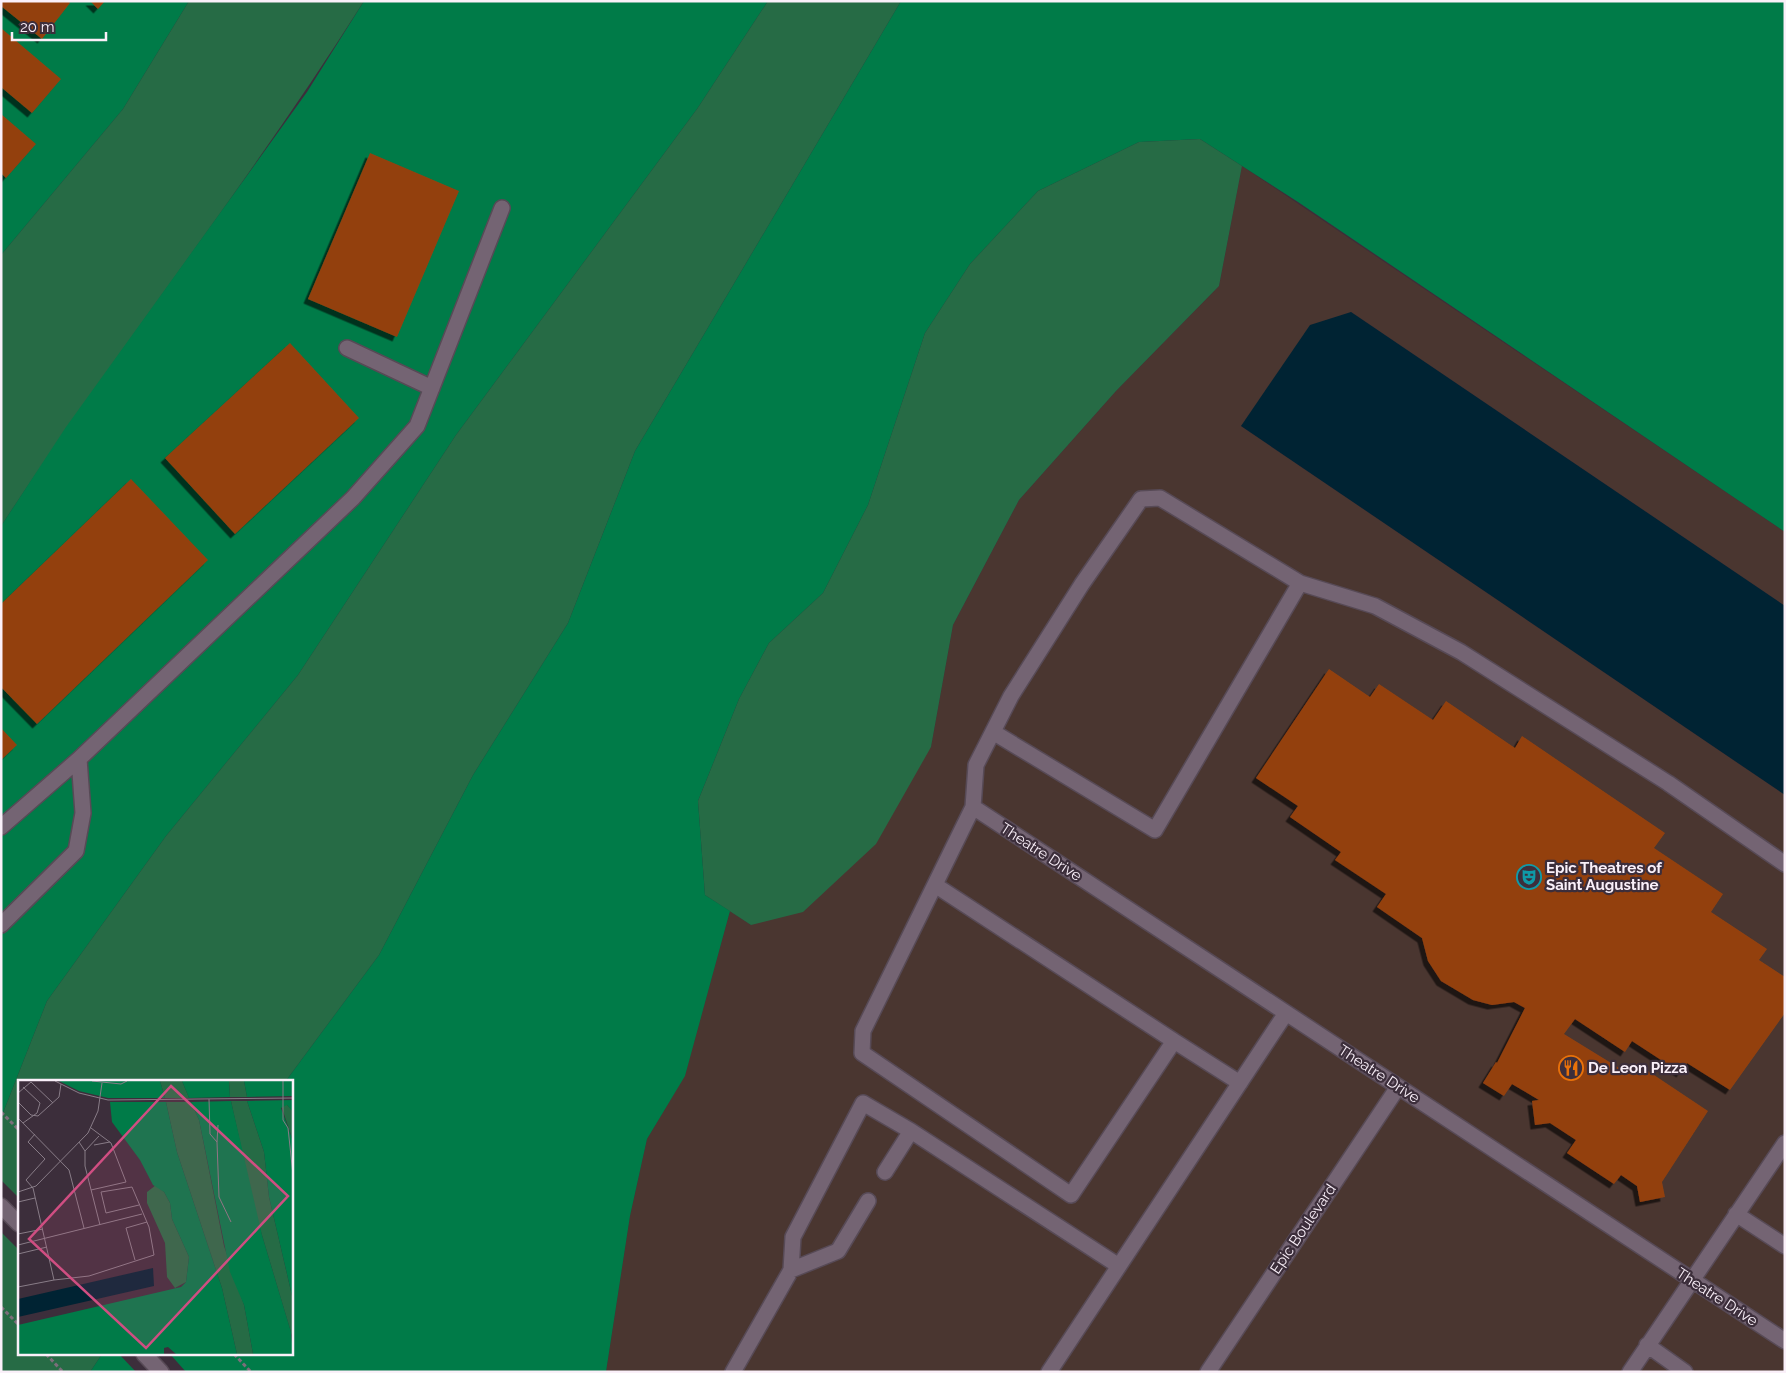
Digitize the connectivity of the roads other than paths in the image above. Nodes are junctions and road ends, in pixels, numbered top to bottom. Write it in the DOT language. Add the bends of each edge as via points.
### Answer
graph roads {
  1 [pos="502,208"];
  2 [pos="347,348"];
  3 [pos="432,388"];
  4 [pos="1300,584"];
  5 [pos="993,732"];
  6 [pos="79,759"];
  7 [pos="973,808"];
  8 [pos="1,827"];
  9 [pos="1785,864"];
  10 [pos="935,885"];
  11 [pos="1,925"];
  12 [pos="1286,1013"];
  13 [pos="1174,1040"];
  14 [pos="1240,1083"];
  15 [pos="1398,1087"];
  16 [pos="911,1131"];
  17 [pos="1785,1143"];
  18 [pos="885,1172"];
  19 [pos="868,1201"];
  20 [pos="1,1206"];
  21 [pos="1736,1214"];
  22 [pos="18,1223"];
  23 [pos="1785,1246"];
  24 [pos="1119,1266"];
  25 [pos="791,1270"];
  26 [pos="1691,1280"];
  27 [pos="1785,1341"];
  28 [pos="1648,1345"];
  29 [pos="146,1356"];
  30 [pos="161,1372"];
  31 [pos="733,1372"];
  32 [pos="1049,1372"];
  33 [pos="1208,1372"];
  34 [pos="1630,1372"];
  35 [pos="1685,1372"];
  1 -- 3 [label="street"];
  2 -- 3 [label="street"];
  3 -- 6 [label="street" via="417,426 354,498"];
  4 -- 5 [label="street" via="1160,498 1140,499 1016,688"];
  4 -- 5 [label="street" via="1155,830"];
  4 -- 9 [label="street" via="1375,606 1460,652 1668,783"];
  5 -- 7 [label="street" via="976,765"];
  6 -- 8 [label="street"];
  6 -- 11 [label="street" via="83,813 76,851"];
  7 -- 10 [label="street"];
  7 -- 12 [label="street, Theatre Drive"];
  10 -- 13 [label="street"];
  10 -- 13 [label="street" via="863,1031 862,1053 1071,1196"];
  12 -- 14 [label="street"];
  12 -- 15 [label="street, Theatre Drive"];
  13 -- 14 [label="street"];
  14 -- 24 [label="street"];
  15 -- 26 [label="street, Theatre Drive"];
  15 -- 33 [label="street, Epic Boulevard"];
  16 -- 18 [label="street"];
  16 -- 24 [label="street"];
  16 -- 25 [label="street" via="863,1103 792,1238"];
  17 -- 21 [label="street"];
  19 -- 25 [label="street" via="838,1251"];
  20 -- 22 [label="street"];
  21 -- 23 [label="street"];
  21 -- 26 [label="street"];
  24 -- 32 [label="street"];
  25 -- 31 [label="street"];
  26 -- 27 [label="street, Theatre Drive"];
  26 -- 28 [label="street"];
  28 -- 34 [label="street"];
  28 -- 35 [label="street"];
  29 -- 30 [label="street"];
}
